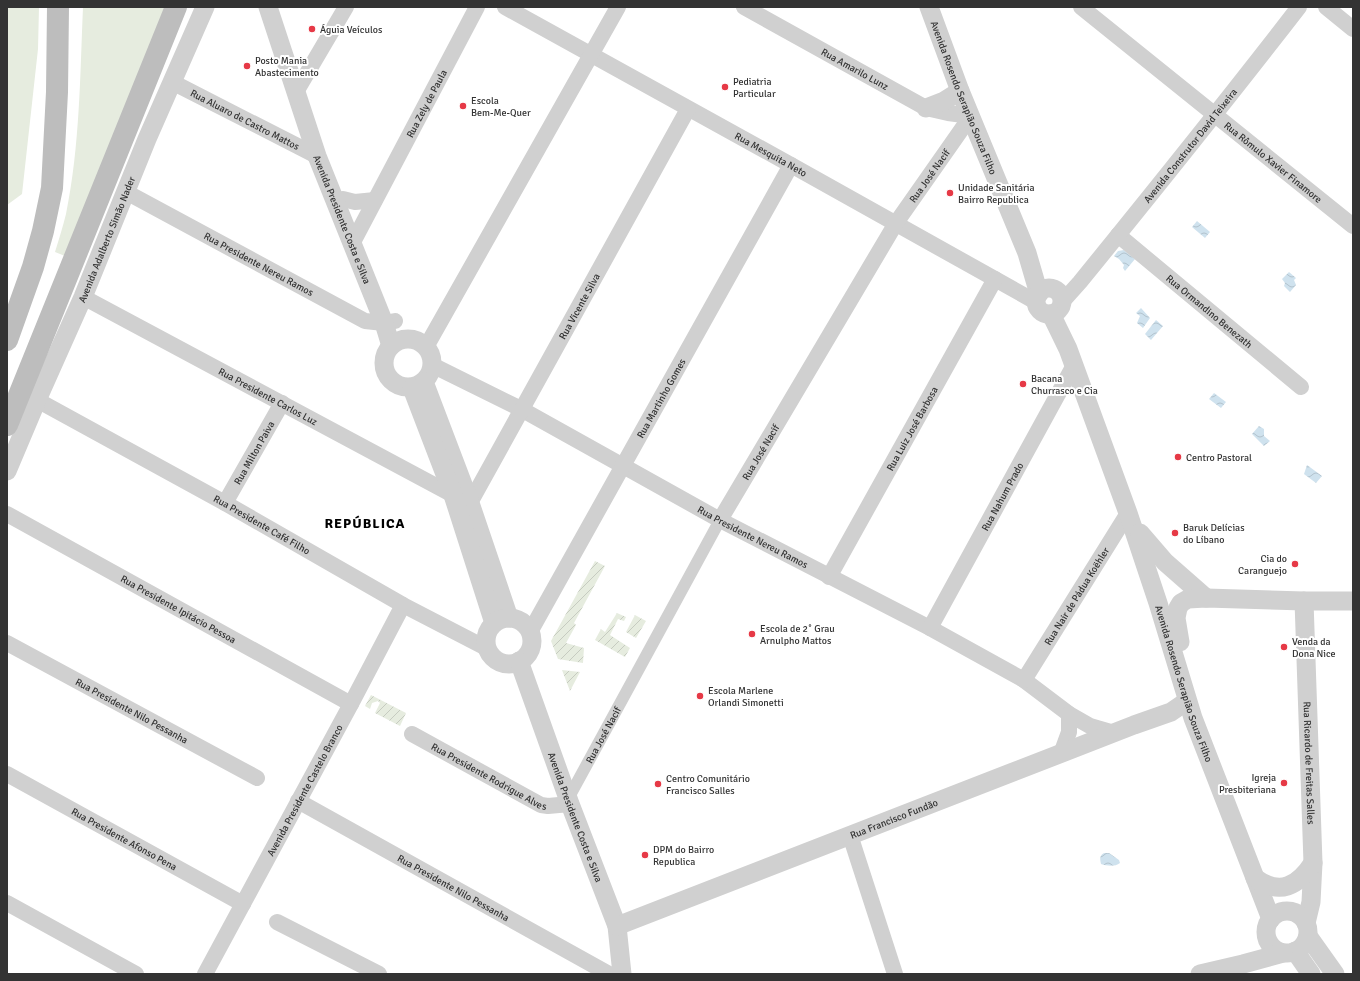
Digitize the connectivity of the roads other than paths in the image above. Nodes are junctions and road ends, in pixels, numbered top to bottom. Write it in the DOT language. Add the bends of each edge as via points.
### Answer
graph roads {
  1 [pos="58,7"];
  2 [pos="176,7"];
  3 [pos="205,7"];
  4 [pos="262,7"];
  5 [pos="268,7"];
  6 [pos="346,7"];
  7 [pos="477,7"];
  8 [pos="505,7"];
  9 [pos="618,7"];
  10 [pos="744,7"];
  11 [pos="929,7"];
  12 [pos="1081,7"];
  13 [pos="1299,7"];
  14 [pos="1326,7"];
  15 [pos="1353,29"];
  16 [pos="280,43"];
  17 [pos="591,54"];
  18 [pos="172,82"];
  19 [pos="960,91"];
  20 [pos="296,92"];
  21 [pos="926,108"];
  22 [pos="688,109"];
  23 [pos="972,116"];
  24 [pos="1215,116"];
  25 [pos="317,156"];
  26 [pos="791,165"];
  27 [pos="126,192"];
  28 [pos="343,199"];
  29 [pos="375,200"];
  30 [pos="896,223"];
  31 [pos="1353,226"];
  32 [pos="1118,235"];
  33 [pos="355,239"];
  34 [pos="995,279"];
  35 [pos="83,297"];
  36 [pos="1050,300"];
  37 [pos="389,322"];
  38 [pos="7,340"];
  39 [pos="397,343"];
  40 [pos="426,347"];
  41 [pos="1071,357"];
  42 [pos="432,365"];
  43 [pos="418,385"];
  44 [pos="1301,387"];
  45 [pos="37,400"];
  46 [pos="282,403"];
  47 [pos="521,409"];
  48 [pos="7,425"];
  49 [pos="624,466"];
  50 [pos="7,471"];
  51 [pos="462,499"];
  52 [pos="225,503"];
  53 [pos="1128,512"];
  54 [pos="7,514"];
  55 [pos="720,520"];
  56 [pos="830,577"];
  57 [pos="1353,588"];
  58 [pos="1206,598"];
  59 [pos="1273,600"];
  60 [pos="1304,601"];
  61 [pos="1353,601"];
  62 [pos="402,606"];
  63 [pos="502,620"];
  64 [pos="930,628"];
  65 [pos="530,632"];
  66 [pos="7,643"];
  67 [pos="488,649"];
  68 [pos="519,662"];
  69 [pos="1024,680"];
  70 [pos="351,704"];
  71 [pos="1190,709"];
  72 [pos="1069,714"];
  73 [pos="1114,733"];
  74 [pos="412,734"];
  75 [pos="1061,754"];
  76 [pos="7,774"];
  77 [pos="257,778"];
  78 [pos="298,800"];
  79 [pos="569,801"];
  80 [pos="850,835"];
  81 [pos="1313,863"];
  82 [pos="1255,878"];
  83 [pos="7,903"];
  84 [pos="243,904"];
  85 [pos="1271,919"];
  86 [pos="277,922"];
  87 [pos="617,926"];
  88 [pos="1307,929"];
  89 [pos="1267,938"];
  90 [pos="1289,952"];
  91 [pos="1243,964"];
  92 [pos="372,972"];
  93 [pos="136,974"];
  94 [pos="205,974"];
  95 [pos="609,974"];
  96 [pos="622,974"];
  97 [pos="895,974"];
  98 [pos="1200,974"];
  99 [pos="1311,974"];
  100 [pos="1335,974"];
  1 -- 38 [label="main road" via="52,188 33,267"];
  2 -- 48 [label="main road"];
  3 -- 18 [label="street, Avenida Adalberto Simão Nader"];
  4 -- 16 [label="street, Avenida Presidente Costa e Silva"];
  5 -- 16 [label="street, Avenida Presidente Costa e Silva"];
  6 -- 20 [label="street"];
  7 -- 29 [label="street, Rua Zely de Paula"];
  8 -- 17 [label="street, Rua Mesquita Neto"];
  9 -- 17 [label="street"];
  10 -- 21 [label="street, Rua Amarilo Lunz"];
  11 -- 19 [label="street, Avenida Rosendo Serapião Souza Filho"];
  12 -- 24 [label="street, Rua Rômulo Xavier Finamore"];
  13 -- 24 [label="street, Avenida Construtor David Teixeira"];
  14 -- 15 [label="street"];
  16 -- 20 [label="street, Avenida Presidente Costa e Silva"];
  17 -- 22 [label="street, Rua Mesquita Neto"];
  17 -- 40 [label="street"];
  18 -- 25 [label="street, Rua Aluaro de Castro Mattos"];
  18 -- 27 [label="street, Avenida Adalberto Simão Nader"];
  19 -- 21 [label="street"];
  19 -- 23 [label="street, Avenida Rosendo Serapião Souza Filho"];
  20 -- 25 [label="street, Avenida Presidente Costa e Silva"];
  20 -- 28 [label="street, Avenida Presidente Costa e Silva" via="326,154"];
  21 -- 23 [label="street, Rua Amarilo Lunz"];
  22 -- 26 [label="street, Rua Mesquita Neto"];
  22 -- 47 [label="street, Rua Vicente Silva"];
  23 -- 30 [label="street, Rua José Nacif"];
  23 -- 36 [label="street, Avenida Rosendo Serapião Souza Filho" via="1027,253"];
  24 -- 31 [label="street, Rua Rômulo Xavier Finamore"];
  24 -- 32 [label="street, Avenida Construtor David Teixeira"];
  25 -- 33 [label="street, Avenida Presidente Costa e Silva"];
  26 -- 30 [label="street, Rua Mesquita Neto"];
  26 -- 49 [label="street, Rua Martinho Gomes"];
  27 -- 35 [label="street, Avenida Adalberto Simão Nader"];
  27 -- 37 [label="street, Rua Presidente Nereu Ramos" via="365,321"];
  28 -- 29 [label="street" via="355,202"];
  28 -- 33 [label="street, Avenida Presidente Costa e Silva"];
  29 -- 33 [label="street, Rua Zely de Paula"];
  30 -- 34 [label="street, Rua Mesquita Neto"];
  30 -- 55 [label="street, Rua José Nacif"];
  32 -- 36 [label="street, Avenida Construtor David Teixeira" via="1080,282"];
  32 -- 44 [label="street, Rua Ormandino Benezath"];
  33 -- 37 [label="street, Avenida Presidente Costa e Silva"];
  34 -- 36 [label="street, Rua Mesquita Neto"];
  34 -- 56 [label="street, Rua Luiz José Barbosa"];
  35 -- 45 [label="street, Avenida Adalberto Simão Nader"];
  35 -- 46 [label="street, Rua Presidente Carlos Luz"];
  36 -- 41 [label="street, Avenida Rosendo Serapião Souza Filho"];
  37 -- 39 [label="street, Avenida Presidente Costa e Silva"];
  39 -- 40 [label="street" via="412,339"];
  39 -- 43 [label="street" via="386,353 384,362 388,378 403,387"];
  40 -- 42 [label="street" via="431,355"];
  41 -- 53 [label="street, Avenida Rosendo Serapião Souza Filho"];
  41 -- 64 [label="street, Rua Nahum Prado"];
  42 -- 43 [label="street" via="430,374"];
  42 -- 47 [label="street, Rua Presidente Nereu Ramos"];
  43 -- 51 [label="street"];
  45 -- 50 [label="street, Avenida Adalberto Simão Nader"];
  45 -- 52 [label="street, Rua Presidente Café Filho"];
  46 -- 51 [label="street, Rua Presidente Carlos Luz"];
  46 -- 52 [label="street, Rua Milton Paiva"];
  47 -- 49 [label="street, Rua Presidente Nereu Ramos"];
  47 -- 51 [label="street, Rua Vicente Silva"];
  49 -- 55 [label="street, Rua Presidente Nereu Ramos"];
  49 -- 65 [label="street, Rua Martinho Gomes"];
  51 -- 63 [label="street"];
  52 -- 62 [label="street, Rua Presidente Café Filho"];
  53 -- 58 [label="street, Avenida Rosendo Serapião Souza Filho" via="1154,550"];
  53 -- 69 [label="street, Rua Nair de Pádua Koëhler"];
  53 -- 71 [label="street, Avenida Rosendo Serapião Souza Filho"];
  54 -- 70 [label="street, Rua Presidente Ipitácio Pessoa"];
  55 -- 56 [label="street, Rua Presidente Nereu Ramos"];
  55 -- 79 [label="street, Rua José Nacif"];
  56 -- 64 [label="street, Rua Presidente Nereu Ramos"];
  57 -- 59 [label="street" via="1303,590"];
  58 -- 59 [label="street"];
  58 -- 71 [label="street" via="1188,599 1181,603 1176,618"];
  59 -- 60 [label="street"];
  60 -- 61 [label="street"];
  60 -- 81 [label="street, Rua Ricardo de Freitas Salles"];
  62 -- 67 [label="street, Rua Presidente Café Filho"];
  62 -- 70 [label="street, Avenida Presidente Castelo Branco"];
  63 -- 65 [label="street" via="518,620"];
  63 -- 67 [label="street" via="489,629 486,642"];
  64 -- 69 [label="street, Rua Presidente Nereu Ramos"];
  65 -- 68 [label="street" via="530,649"];
  66 -- 77 [label="street, Rua Presidente Nilo Pessanha"];
  67 -- 68 [label="street" via="493,657 501,662"];
  68 -- 79 [label="street, Avenida Presidente Costa e Silva"];
  69 -- 72 [label="street, Rua Presidente Nereu Ramos"];
  70 -- 78 [label="street, Avenida Presidente Castelo Branco"];
  71 -- 73 [label="street, Rua Francisco Fundão" via="1171,712"];
  71 -- 82 [label="street, Avenida Rosendo Serapião Souza Filho"];
  72 -- 73 [label="street, Rua Presidente Nereu Ramos" via="1090,726"];
  72 -- 75 [label="street" via="1069,732"];
  73 -- 75 [label="street, Rua Francisco Fundão"];
  74 -- 79 [label="street, Rua Presidente Rodrigue Alves" via="540,805 548,806"];
  75 -- 80 [label="street, Rua Francisco Fundão"];
  76 -- 84 [label="street, Rua Presidente Afonso Pena"];
  78 -- 84 [label="street, Avenida Presidente Castelo Branco"];
  78 -- 95 [label="street, Rua Presidente Nilo Pessanha"];
  79 -- 87 [label="street, Avenida Presidente Costa e Silva"];
  80 -- 87 [label="street, Rua Francisco Fundão"];
  80 -- 97 [label="street"];
  81 -- 82 [label="street" via="1293,885 1273,887"];
  81 -- 88 [label="street, Rua Ricardo de Freitas Salles"];
  82 -- 85 [label="street, Avenida Rosendo Serapião Souza Filho"];
  83 -- 93 [label="street"];
  84 -- 94 [label="street, Avenida Presidente Castelo Branco"];
  85 -- 88 [label="street" via="1278,914 1290,912 1301,917"];
  85 -- 89 [label="street" via="1266,931"];
  86 -- 92 [label="street"];
  87 -- 96 [label="street, Avenida Presidente Costa e Silva"];
  88 -- 90 [label="street" via="1305,942 1301,948"];
  88 -- 100 [label="street"];
  89 -- 90 [label="street" via="1273,947"];
  89 -- 91 [label="street"];
  90 -- 91 [label="street"];
  90 -- 99 [label="street"];
  91 -- 98 [label="street"];
}
